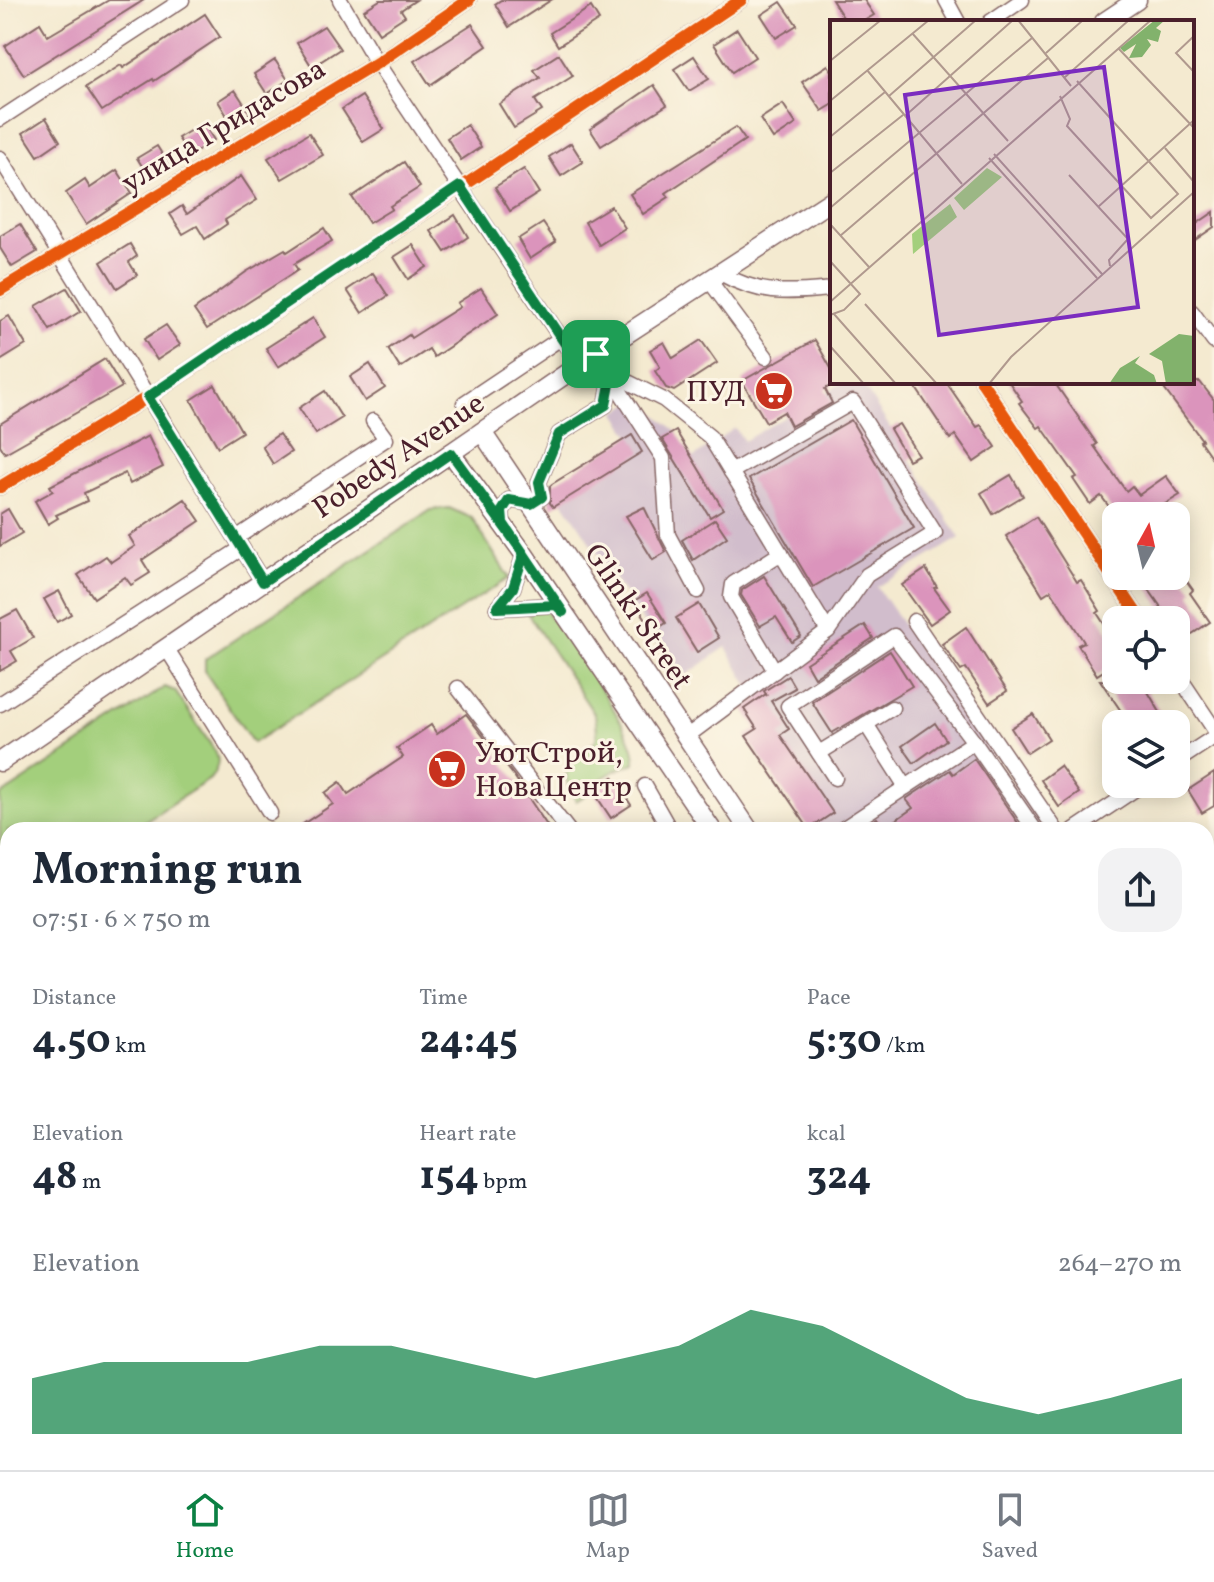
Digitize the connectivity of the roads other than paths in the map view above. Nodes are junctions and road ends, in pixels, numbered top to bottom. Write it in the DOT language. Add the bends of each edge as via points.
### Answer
graph roads {
  1 [pos="182,0"];
  2 [pos="340,0"];
  3 [pos="469,0"];
  4 [pos="741,0"];
  5 [pos="946,0"];
  6 [pos="1022,0"];
  7 [pos="1137,0"];
  8 [pos="957,20"];
  9 [pos="993,20"];
  10 [pos="1107,20"];
  11 [pos="377,63"];
  12 [pos="0,119"];
  13 [pos="0,158"];
  14 [pos="460,186"];
  15 [pos="830,201"];
  16 [pos="60,254"];
  17 [pos="714,277"];
  18 [pos="830,289"];
  19 [pos="0,290"];
  20 [pos="1194,315"];
  21 [pos="561,338"];
  22 [pos="1214,342"];
  23 [pos="596,354"];
  24 [pos="766,357"];
  25 [pos="579,365"];
  26 [pos="612,374"];
  27 [pos="983,384"];
  28 [pos="148,397"];
  29 [pos="464,403"];
  30 [pos="373,421"];
  31 [pos="482,432"];
  32 [pos="451,453"];
  33 [pos="731,472"];
  34 [pos="0,487"];
  35 [pos="531,504"];
  36 [pos="503,523"];
  37 [pos="239,543"];
  38 [pos="781,553"];
  39 [pos="524,554"];
  40 [pos="263,582"];
  41 [pos="698,591"];
  42 [pos="1132,606"];
  43 [pos="563,612"];
  44 [pos="914,621"];
  45 [pos="828,631"];
  46 [pos="167,649"];
  47 [pos="775,671"];
  48 [pos="458,688"];
  49 [pos="1190,693"];
  50 [pos="0,704"];
  51 [pos="892,708"];
  52 [pos="866,724"];
  53 [pos="1214,729"];
  54 [pos="686,737"];
  55 [pos="1214,737"];
  56 [pos="974,742"];
  57 [pos="819,753"];
  58 [pos="1190,753"];
  59 [pos="0,762"];
  60 [pos="835,778"];
  61 [pos="645,786"];
  62 [pos="906,787"];
  63 [pos="1122,798"];
  64 [pos="270,813"];
  65 [pos="562,822"];
  66 [pos="665,822"];
  67 [pos="707,822"];
  68 [pos="744,822"];
  69 [pos="853,822"];
  70 [pos="1029,822"];
  71 [pos="1051,822"];
  72 [pos="1086,822"];
  1 -- 12 [label="street"];
  2 -- 11 [label="street"];
  3 -- 11 [label="street, улица Гридасова"];
  4 -- 14 [label="street"];
  5 -- 8 [label="street"];
  6 -- 9 [label="street"];
  7 -- 10 [label="main road"];
  11 -- 14 [label="street"];
  11 -- 16 [label="street, улица Гридасова"];
  13 -- 16 [label="street"];
  14 -- 21 [label="street"];
  14 -- 28 [label="street"];
  15 -- 17 [label="main road, Pobedy Avenue"];
  16 -- 19 [label="street, улица Гридасова"];
  16 -- 28 [label="street"];
  17 -- 18 [label="street" via="784,294"];
  17 -- 23 [label="main road, Pobedy Avenue"];
  17 -- 24 [label="street"];
  20 -- 22 [label="street"];
  21 -- 25 [label="street"];
  21 -- 29 [label="street"];
  23 -- 25 [label="main road, Pobedy Avenue"];
  23 -- 26 [label="street"];
  25 -- 31 [label="main road, Pobedy Avenue"];
  26 -- 33 [label="street" via="683,413 710,437"];
  26 -- 35 [label="street" via="606,405 556,438 539,482 542,497"];
  26 -- 41 [label="street" via="663,458 668,535"];
  27 -- 42 [label="street"];
  28 -- 34 [label="street"];
  28 -- 37 [label="street"];
  30 -- 37 [label="street" via="386,439"];
  31 -- 32 [label="main road, Pobedy Avenue"];
  31 -- 35 [label="main road, Glinki Street"];
  32 -- 36 [label="main road, Glinki Street"];
  32 -- 40 [label="main road, Pobedy Avenue"];
  33 -- 38 [label="street"];
  33 -- 45 [label="street" via="853,402 935,533 867,575"];
  35 -- 36 [label="street" via="509,500"];
  35 -- 54 [label="main road, Glinki Street"];
  36 -- 39 [label="main road, Glinki Street"];
  37 -- 40 [label="street"];
  37 -- 50 [label="street"];
  38 -- 45 [label="street"];
  38 -- 47 [label="street" via="731,590"];
  39 -- 43 [label="main road, Glinki Street"];
  39 -- 43 [label="street" via="513,588 497,608 556,605"];
  40 -- 46 [label="main road, Pobedy Avenue"];
  43 -- 67 [label="main road, Glinki Street"];
  44 -- 71 [label="street"];
  45 -- 47 [label="street"];
  46 -- 59 [label="main road, Pobedy Avenue"];
  46 -- 64 [label="street"];
  47 -- 54 [label="street"];
  48 -- 65 [label="street"];
  49 -- 53 [label="street"];
  51 -- 52 [label="street"];
  52 -- 57 [label="street"];
  52 -- 62 [label="street"];
  54 -- 68 [label="main road, Glinki Street"];
  55 -- 58 [label="street"];
  56 -- 57 [label="street" via="894,636 788,706"];
  56 -- 62 [label="street"];
  56 -- 70 [label="street"];
  57 -- 60 [label="street"];
  61 -- 66 [label="street"];
  62 -- 69 [label="street"];
  63 -- 72 [label="street"];
}
